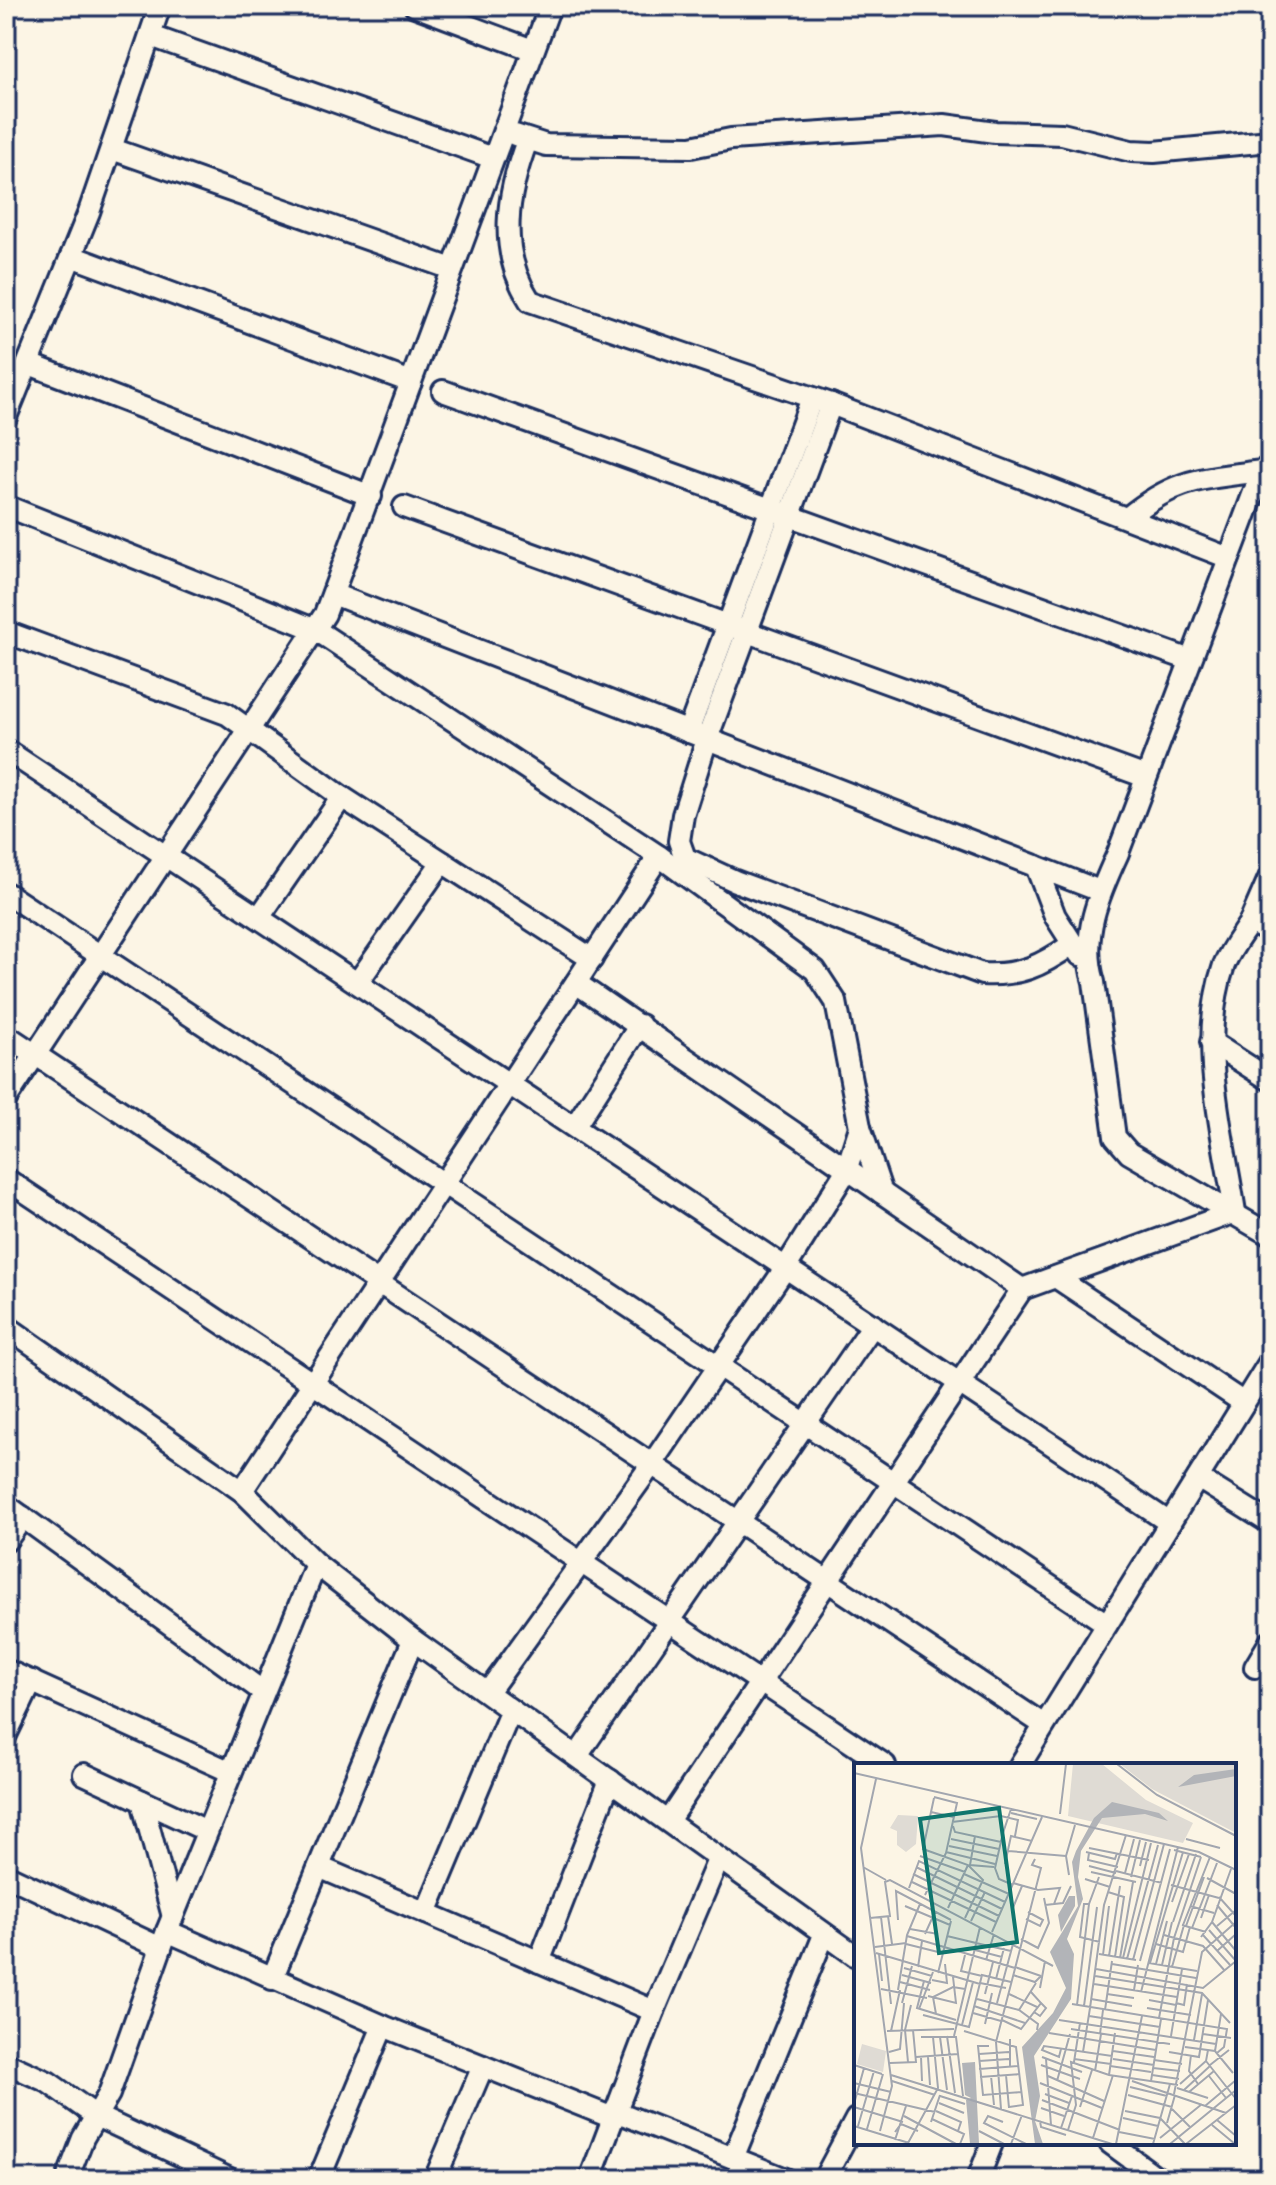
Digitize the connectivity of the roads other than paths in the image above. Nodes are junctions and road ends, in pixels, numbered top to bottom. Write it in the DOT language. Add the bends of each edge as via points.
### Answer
graph roads {
  1 [pos="160,6"];
  2 [pos="415,6"];
  3 [pos="550,6"];
  4 [pos="151,36"];
  5 [pos="533,50"];
  6 [pos="504,130"];
  7 [pos="527,141"];
  8 [pos="1270,141"];
  9 [pos="112,149"];
  10 [pos="493,158"];
  11 [pos="71,256"];
  12 [pos="452,269"];
  13 [pos="29,364"];
  14 [pos="411,382"];
  15 [pos="443,391"];
  16 [pos="821,401"];
  17 [pos="6,417"];
  18 [pos="1266,468"];
  19 [pos="371,496"];
  20 [pos="6,506"];
  21 [pos="404,507"];
  22 [pos="780,512"];
  23 [pos="1127,518"];
  24 [pos="1229,558"];
  25 [pos="333,594"];
  26 [pos="738,628"];
  27 [pos="316,630"];
  28 [pos="6,632"];
  29 [pos="1190,660"];
  30 [pos="248,729"];
  31 [pos="697,736"];
  32 [pos="6,750"];
  33 [pos="1146,777"];
  34 [pos="342,797"];
  35 [pos="166,854"];
  36 [pos="659,856"];
  37 [pos="442,862"];
  38 [pos="1036,866"];
  39 [pos="1270,876"];
  40 [pos="1100,891"];
  41 [pos="6,893"];
  42 [pos="260,916"];
  43 [pos="1250,922"];
  44 [pos="1270,932"];
  45 [pos="1071,945"];
  46 [pos="100,956"];
  47 [pos="592,959"];
  48 [pos="1089,964"];
  49 [pos="358,982"];
  50 [pos="576,983"];
  51 [pos="640,1025"];
  52 [pos="6,1035"];
  53 [pos="1211,1042"];
  54 [pos="36,1054"];
  55 [pos="1270,1080"];
  56 [pos="510,1083"];
  57 [pos="6,1099"];
  58 [pos="575,1126"];
  59 [pos="860,1127"];
  60 [pos="846,1171"];
  61 [pos="6,1179"];
  62 [pos="444,1184"];
  63 [pos="882,1193"];
  64 [pos="1235,1212"];
  65 [pos="1270,1235"];
  66 [pos="786,1267"];
  67 [pos="1057,1278"];
  68 [pos="379,1283"];
  69 [pos="1022,1289"];
  70 [pos="873,1325"];
  71 [pos="6,1326"];
  72 [pos="1270,1361"];
  73 [pos="718,1365"];
  74 [pos="312,1383"];
  75 [pos="959,1383"];
  76 [pos="1244,1403"];
  77 [pos="806,1423"];
  78 [pos="652,1464"];
  79 [pos="1198,1478"];
  80 [pos="893,1482"];
  81 [pos="242,1491"];
  82 [pos="14,1511"];
  83 [pos="738,1522"];
  84 [pos="1170,1523"];
  85 [pos="1270,1523"];
  86 [pos="6,1541"];
  87 [pos="316,1564"];
  88 [pos="583,1564"];
  89 [pos="827,1581"];
  90 [pos="668,1623"];
  91 [pos="1107,1624"];
  92 [pos="413,1640"];
  93 [pos="1270,1642"];
  94 [pos="1255,1667"];
  95 [pos="6,1670"];
  96 [pos="32,1681"];
  97 [pos="760,1682"];
  98 [pos="262,1691"];
  99 [pos="488,1692"];
  100 [pos="511,1710"];
  101 [pos="1044,1725"];
  102 [pos="6,1735"];
  103 [pos="577,1756"];
  104 [pos="882,1763"];
  105 [pos="1021,1763"];
  106 [pos="231,1772"];
  107 [pos="84,1774"];
  108 [pos="610,1780"];
  109 [pos="142,1801"];
  110 [pos="668,1821"];
  111 [pos="207,1831"];
  112 [pos="718,1860"];
  113 [pos="319,1867"];
  114 [pos="6,1875"];
  115 [pos="31,1889"];
  116 [pos="6,1890"];
  117 [pos="426,1913"];
  118 [pos="167,1932"];
  119 [pos="824,1935"];
  120 [pos="854,1955"];
  121 [pos="539,1962"];
  122 [pos="272,1979"];
  123 [pos="654,2011"];
  124 [pos="383,2026"];
  125 [pos="6,2063"];
  126 [pos="483,2066"];
  127 [pos="614,2114"];
  128 [pos="96,2116"];
  129 [pos="854,2123"];
  130 [pos="991,2145"];
  131 [pos="1113,2145"];
  132 [pos="733,2158"];
  133 [pos="200,2172"];
  134 [pos="67,2179"];
  135 [pos="230,2179"];
  136 [pos="319,2179"];
  137 [pos="435,2179"];
  138 [pos="590,2179"];
  139 [pos="786,2179"];
  140 [pos="824,2179"];
  141 [pos="978,2179"];
  142 [pos="1159,2179"];
  1 -- 4 [label="street"];
  2 -- 5 [label="street"];
  3 -- 5 [label="street"];
  4 -- 9 [label="street"];
  4 -- 10 [label="street"];
  5 -- 6 [label="street"];
  6 -- 7 [label="street"];
  6 -- 10 [label="street"];
  7 -- 8 [label="street" via="691,147 731,139 944,125 1062,134 1131,151"];
  7 -- 16 [label="street" via="512,180 508,239 530,301"];
  9 -- 11 [label="street"];
  9 -- 12 [label="street"];
  10 -- 12 [label="street"];
  11 -- 13 [label="street"];
  11 -- 14 [label="street"];
  12 -- 14 [label="street"];
  13 -- 17 [label="street"];
  13 -- 19 [label="street"];
  14 -- 19 [label="street"];
  15 -- 22 [label="street"];
  16 -- 22 [label="street"];
  16 -- 23 [label="street"];
  18 -- 23 [label="street" via="1194,480 1157,493"];
  18 -- 24 [label="street"];
  19 -- 25 [label="street"];
  20 -- 27 [label="street"];
  21 -- 26 [label="street"];
  22 -- 26 [label="street"];
  22 -- 29 [label="street"];
  23 -- 24 [label="street"];
  24 -- 29 [label="street"];
  25 -- 27 [label="street"];
  25 -- 31 [label="street"];
  26 -- 31 [label="street"];
  26 -- 33 [label="street"];
  27 -- 30 [label="street"];
  27 -- 36 [label="street"];
  28 -- 30 [label="street" via="203,702"];
  29 -- 33 [label="street"];
  30 -- 34 [label="street"];
  30 -- 35 [label="street"];
  31 -- 38 [label="street"];
  31 -- 45 [label="street" via="679,841 685,858 701,867 982,974 1011,976 1042,966"];
  32 -- 35 [label="street"];
  33 -- 40 [label="street"];
  34 -- 37 [label="street"];
  34 -- 42 [label="street"];
  35 -- 42 [label="street"];
  35 -- 46 [label="street"];
  36 -- 47 [label="street"];
  36 -- 59 [label="street" via="827,984 836,1002"];
  37 -- 47 [label="street"];
  37 -- 49 [label="street"];
  38 -- 40 [label="street"];
  38 -- 45 [label="street"];
  39 -- 43 [label="street"];
  40 -- 48 [label="street"];
  41 -- 46 [label="street"];
  42 -- 49 [label="street"];
  43 -- 44 [label="street"];
  43 -- 53 [label="street" via="1225,964"];
  45 -- 48 [label="street"];
  46 -- 54 [label="street"];
  46 -- 62 [label="street"];
  47 -- 50 [label="street"];
  48 -- 64 [label="street" via="1115,1137 1129,1153"];
  49 -- 56 [label="street"];
  50 -- 51 [label="street"];
  50 -- 56 [label="street"];
  51 -- 58 [label="street"];
  51 -- 60 [label="street"];
  52 -- 54 [label="street"];
  53 -- 55 [label="street"];
  53 -- 64 [label="street"];
  54 -- 57 [label="street"];
  54 -- 68 [label="street"];
  56 -- 58 [label="street"];
  56 -- 62 [label="street"];
  58 -- 66 [label="street"];
  59 -- 60 [label="street"];
  59 -- 63 [label="street"];
  60 -- 63 [label="street"];
  60 -- 66 [label="street"];
  61 -- 74 [label="street"];
  62 -- 68 [label="street"];
  62 -- 73 [label="street"];
  63 -- 69 [label="street"];
  64 -- 65 [label="street"];
  64 -- 67 [label="street"];
  66 -- 70 [label="street"];
  66 -- 73 [label="street"];
  67 -- 69 [label="street"];
  67 -- 76 [label="street"];
  68 -- 74 [label="street"];
  68 -- 78 [label="street"];
  69 -- 75 [label="street"];
  70 -- 75 [label="street"];
  70 -- 77 [label="street"];
  71 -- 81 [label="street"];
  72 -- 76 [label="street"];
  73 -- 77 [label="street"];
  73 -- 78 [label="street"];
  74 -- 81 [label="street"];
  74 -- 88 [label="street"];
  75 -- 80 [label="street"];
  75 -- 84 [label="street"];
  76 -- 79 [label="street"];
  77 -- 80 [label="street"];
  77 -- 83 [label="street"];
  78 -- 83 [label="street"];
  78 -- 88 [label="street"];
  79 -- 84 [label="street"];
  79 -- 85 [label="street"];
  80 -- 89 [label="street"];
  80 -- 91 [label="street"];
  81 -- 87 [label="street"];
  82 -- 86 [label="street"];
  82 -- 98 [label="street"];
  83 -- 89 [label="street"];
  83 -- 90 [label="street"];
  84 -- 91 [label="street"];
  87 -- 92 [label="street"];
  87 -- 98 [label="street"];
  88 -- 90 [label="street"];
  88 -- 99 [label="street"];
  89 -- 97 [label="street"];
  89 -- 101 [label="street"];
  90 -- 97 [label="street"];
  90 -- 103 [label="street"];
  91 -- 101 [label="street"];
  92 -- 99 [label="street"];
  92 -- 113 [label="street"];
  93 -- 94 [label="street"];
  95 -- 96 [label="street"];
  96 -- 102 [label="street"];
  96 -- 106 [label="street"];
  97 -- 104 [label="street"];
  97 -- 110 [label="street"];
  98 -- 106 [label="street"];
  99 -- 100 [label="street"];
  100 -- 103 [label="street"];
  100 -- 117 [label="street"];
  101 -- 105 [label="street"];
  103 -- 108 [label="street"];
  106 -- 111 [label="street"];
  107 -- 109 [label="street"];
  108 -- 110 [label="street"];
  108 -- 121 [label="street"];
  109 -- 111 [label="street"];
  109 -- 118 [label="street"];
  110 -- 112 [label="street"];
  111 -- 118 [label="street"];
  112 -- 119 [label="street"];
  112 -- 123 [label="street"];
  113 -- 117 [label="street"];
  113 -- 122 [label="street"];
  114 -- 115 [label="street"];
  115 -- 116 [label="street"];
  115 -- 118 [label="street"];
  117 -- 121 [label="street"];
  118 -- 122 [label="street"];
  118 -- 128 [label="street" via="109,2094"];
  119 -- 120 [label="street"];
  119 -- 132 [label="street"];
  121 -- 123 [label="street"];
  122 -- 124 [label="street"];
  123 -- 127 [label="street"];
  124 -- 126 [label="street"];
  124 -- 136 [label="street"];
  125 -- 128 [label="street" via="48,2082"];
  126 -- 127 [label="street"];
  126 -- 137 [label="street"];
  127 -- 132 [label="street"];
  127 -- 138 [label="street"];
  128 -- 133 [label="street"];
  128 -- 134 [label="street"];
  129 -- 140 [label="street"];
  130 -- 141 [label="street"];
  131 -- 142 [label="street"];
  132 -- 139 [label="street"];
  133 -- 135 [label="street"];
}
